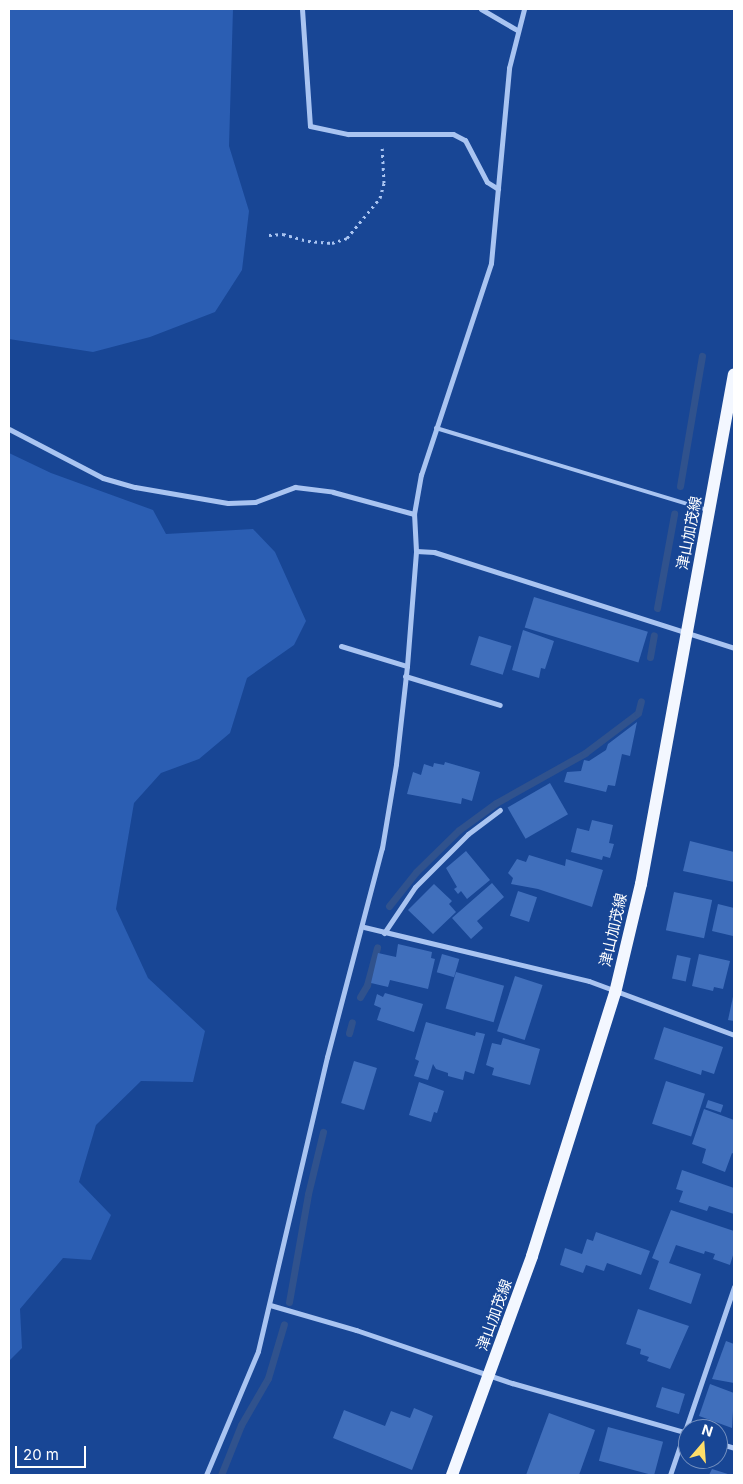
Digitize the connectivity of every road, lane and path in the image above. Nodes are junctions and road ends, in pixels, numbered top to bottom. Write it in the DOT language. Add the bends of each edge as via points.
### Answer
graph roads {
  1 [pos="302,9"];
  2 [pos="481,9"];
  3 [pos="524,9"];
  4 [pos="517,30"];
  5 [pos="381,135"];
  6 [pos="498,189"];
  7 [pos="269,235"];
  8 [pos="734,374"];
  9 [pos="436,428"];
  10 [pos="9,429"];
  11 [pos="710,510"];
  12 [pos="414,514"];
  13 [pos="416,551"];
  14 [pos="687,633"];
  15 [pos="341,646"];
  16 [pos="734,648"];
  17 [pos="407,666"];
  18 [pos="405,676"];
  19 [pos="500,705"];
  20 [pos="500,810"];
  21 [pos="364,928"];
  22 [pos="384,933"];
  23 [pos="615,993"];
  24 [pos="734,1035"];
  25 [pos="734,1287"];
  26 [pos="270,1305"];
  27 [pos="490,1376"];
  28 [pos="690,1419"];
  29 [pos="678,1430"];
  30 [pos="678,1454"];
  31 [pos="206,1475"];
  32 [pos="452,1475"];
  33 [pos="670,1475"];
  1 -- 5 [label="street" via="310,126 348,134"];
  2 -- 4 [label="street"];
  3 -- 4 [label="street"];
  4 -- 6 [label="street" via="509,68"];
  5 -- 6 [label="street" via="393,131 453,134 466,140 488,182"];
  5 -- 7 [label="path" via="384,183 380,198 347,238 332,243 283,234"];
  6 -- 9 [label="street" via="486,280"];
  8 -- 11 [label="main road, 津山加茂線"];
  9 -- 11 [label="lane"];
  9 -- 12 [label="street" via="421,475"];
  10 -- 12 [label="street" via="103,478 135,487 228,503 255,502 295,487 333,492"];
  11 -- 14 [label="main road, 津山加茂線"];
  12 -- 13 [label="street"];
  13 -- 14 [label="street" via="434,552"];
  13 -- 17 [label="street"];
  14 -- 16 [label="street"];
  14 -- 23 [label="main road, 津山加茂線" via="641,884"];
  15 -- 17 [label="street"];
  17 -- 18 [label="street"];
  18 -- 19 [label="street"];
  18 -- 21 [label="street" via="396,764"];
  20 -- 22 [label="street" via="468,834 415,887"];
  21 -- 22 [label="street"];
  21 -- 26 [label="street" via="327,1057"];
  22 -- 23 [label="street" via="590,982"];
  23 -- 24 [label="street"];
  23 -- 27 [label="main road, 津山加茂線" via="544,1221"];
  25 -- 28 [label="street"];
  26 -- 27 [label="street" via="356,1330"];
  26 -- 31 [label="street" via="258,1351"];
  27 -- 29 [label="street"];
  27 -- 32 [label="main road, 津山加茂線"];
  30 -- 33 [label="street"];
}
